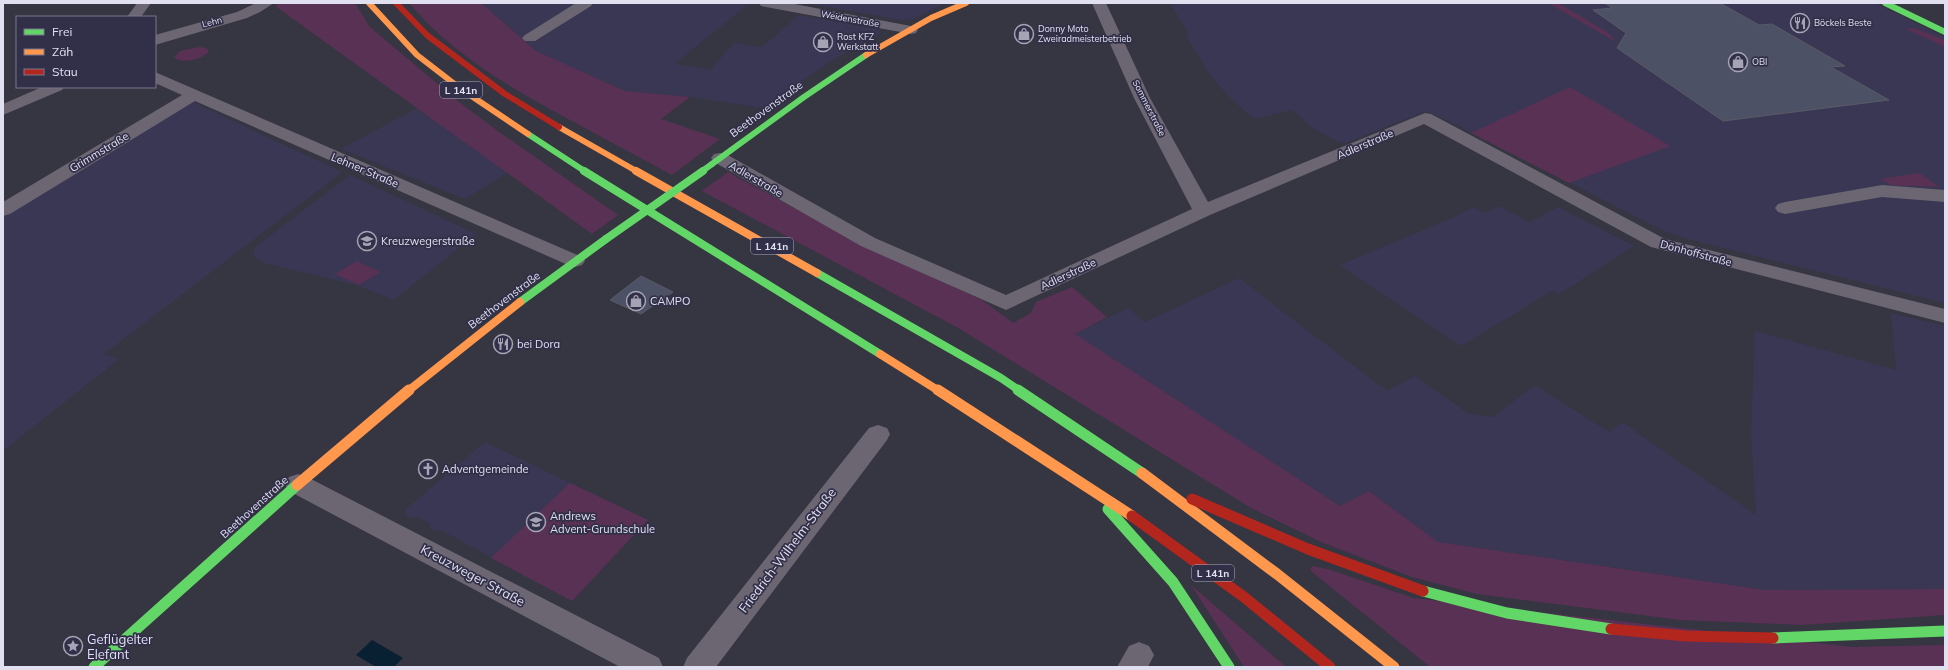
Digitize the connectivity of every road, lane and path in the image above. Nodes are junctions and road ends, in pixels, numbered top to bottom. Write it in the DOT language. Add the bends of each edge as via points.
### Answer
graph roads {
  1 [pos="144,3"];
  2 [pos="267,3"];
  3 [pos="369,3"];
  4 [pos="396,3"];
  5 [pos="586,3"];
  6 [pos="766,3"];
  7 [pos="966,3"];
  8 [pos="1099,3"];
  9 [pos="1885,3"];
  10 [pos="135,16"];
  11 [pos="911,30"];
  12 [pos="1945,32"];
  13 [pos="530,38"];
  14 [pos="156,40"];
  15 [pos="156,77"];
  16 [pos="54,88"];
  17 [pos="194,95"];
  18 [pos="3,110"];
  19 [pos="1424,118"];
  20 [pos="716,161"];
  21 [pos="1945,196"];
  22 [pos="1785,208"];
  23 [pos="3,210"];
  24 [pos="1203,211"];
  25 [pos="575,262"];
  26 [pos="1945,316"];
  27 [pos="878,434"];
  28 [pos="298,484"];
  29 [pos="1160,485"];
  30 [pos="1090,488"];
  31 [pos="1945,631"];
  32 [pos="94,667"];
  33 [pos="648,667"];
  34 [pos="698,667"];
  35 [pos="1229,667"];
  36 [pos="1330,667"];
  37 [pos="1394,667"];
  1 -- 10 [label="street"];
  2 -- 14 [label="street, Lehn" via="250,11"];
  3 -- 30 [label="main road, L 141n" via="418,55 461,89 567,160 945,394"];
  4 -- 29 [label="main road, L 141n" via="428,36 530,110 1000,378"];
  5 -- 13 [label="street"];
  6 -- 11 [label="street, Weidenstraße"];
  7 -- 11 [label="main road, Beethovenstraße"];
  8 -- 24 [label="street, Sommerstraße" via="1142,98"];
  9 -- 12 [label="main road"];
  11 -- 20 [label="main road, Beethovenstraße" via="846,66"];
  15 -- 17 [label="street, Lehner Straße"];
  16 -- 18 [label="street"];
  17 -- 23 [label="street, Grimmstraße"];
  17 -- 25 [label="street, Lehner Straße"];
  19 -- 24 [label="street, Adlerstraße"];
  19 -- 26 [label="street, Dönhoffstraße" via="1658,243"];
  20 -- 24 [label="street, Adlerstraße" via="868,242 1006,303"];
  20 -- 25 [label="main road, Beethovenstraße, bridge"];
  21 -- 22 [label="street" via="1882,191"];
  25 -- 28 [label="main road, Beethovenstraße" via="368,422"];
  27 -- 34 [label="street, Friedrich-Wilhelm-Straße"];
  28 -- 32 [label="main road, Beethovenstraße"];
  28 -- 33 [label="street, Kreuzweger Straße"];
  29 -- 31 [label="main road" via="1346,564 1403,584 1507,612 1587,626 1697,636 1794,638"];
  29 -- 37 [label="main road, L 141n"];
  30 -- 35 [label="main road" via="1173,582"];
  30 -- 36 [label="main road, L 141n" via="1210,571"];
}
